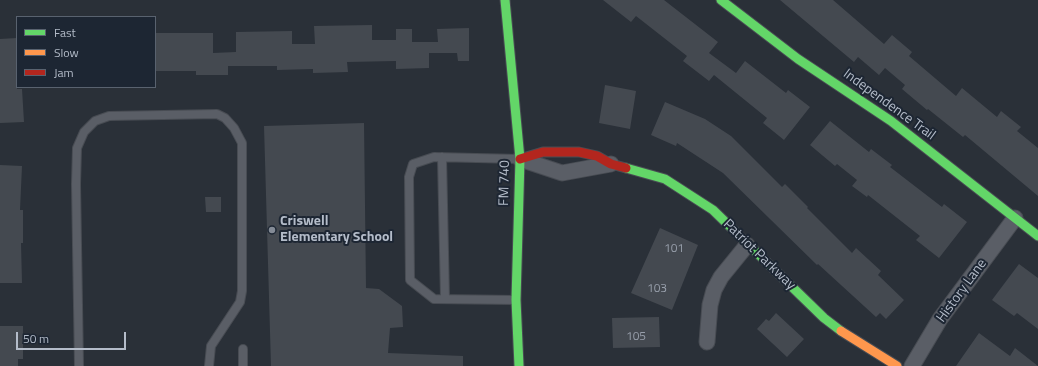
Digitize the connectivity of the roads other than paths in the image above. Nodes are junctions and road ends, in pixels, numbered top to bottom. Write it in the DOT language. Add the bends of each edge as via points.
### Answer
graph roads {
  1 [pos="506,0"];
  2 [pos="721,0"];
  3 [pos="442,157"];
  4 [pos="520,159"];
  5 [pos="611,164"];
  6 [pos="1015,218"];
  7 [pos="1038,236"];
  8 [pos="747,245"];
  9 [pos="445,299"];
  10 [pos="516,300"];
  11 [pos="706,342"];
  12 [pos="243,349"];
  13 [pos="79,366"];
  14 [pos="209,366"];
  15 [pos="243,366"];
  16 [pos="519,366"];
  17 [pos="897,366"];
  18 [pos="912,366"];
  1 -- 4 [label="street, FM 740 / FM 740"];
  2 -- 6 [label="street, Independence Trail" via="798,59 891,121"];
  3 -- 4 [label="lane"];
  3 -- 9 [label="lane"];
  3 -- 9 [label="lane" via="413,164 409,177 410,280 434,299"];
  4 -- 5 [label="street, Patriot Parkway" via="562,173"];
  4 -- 5 [label="street, Patriot Parkway" via="544,152 579,152 597,156"];
  4 -- 10 [label="street, FM 740 / FM 740"];
  5 -- 8 [label="street, Patriot Parkway" via="664,179 713,210"];
  6 -- 7 [label="street, Independence Trail"];
  6 -- 18 [label="street, History Lane" via="940,319"];
  8 -- 11 [label="street" via="721,277 714,290"];
  8 -- 17 [label="street, Patriot Parkway" via="824,318 853,340"];
  9 -- 10 [label="lane"];
  10 -- 16 [label="street, FM 740 / FM 740"];
  12 -- 15 [label="lane"];
  13 -- 14 [label="lane" via="76,184 77,148 84,132 95,121 109,116 217,114 234,128 242,143 242,291 240,302 211,346"];
}
